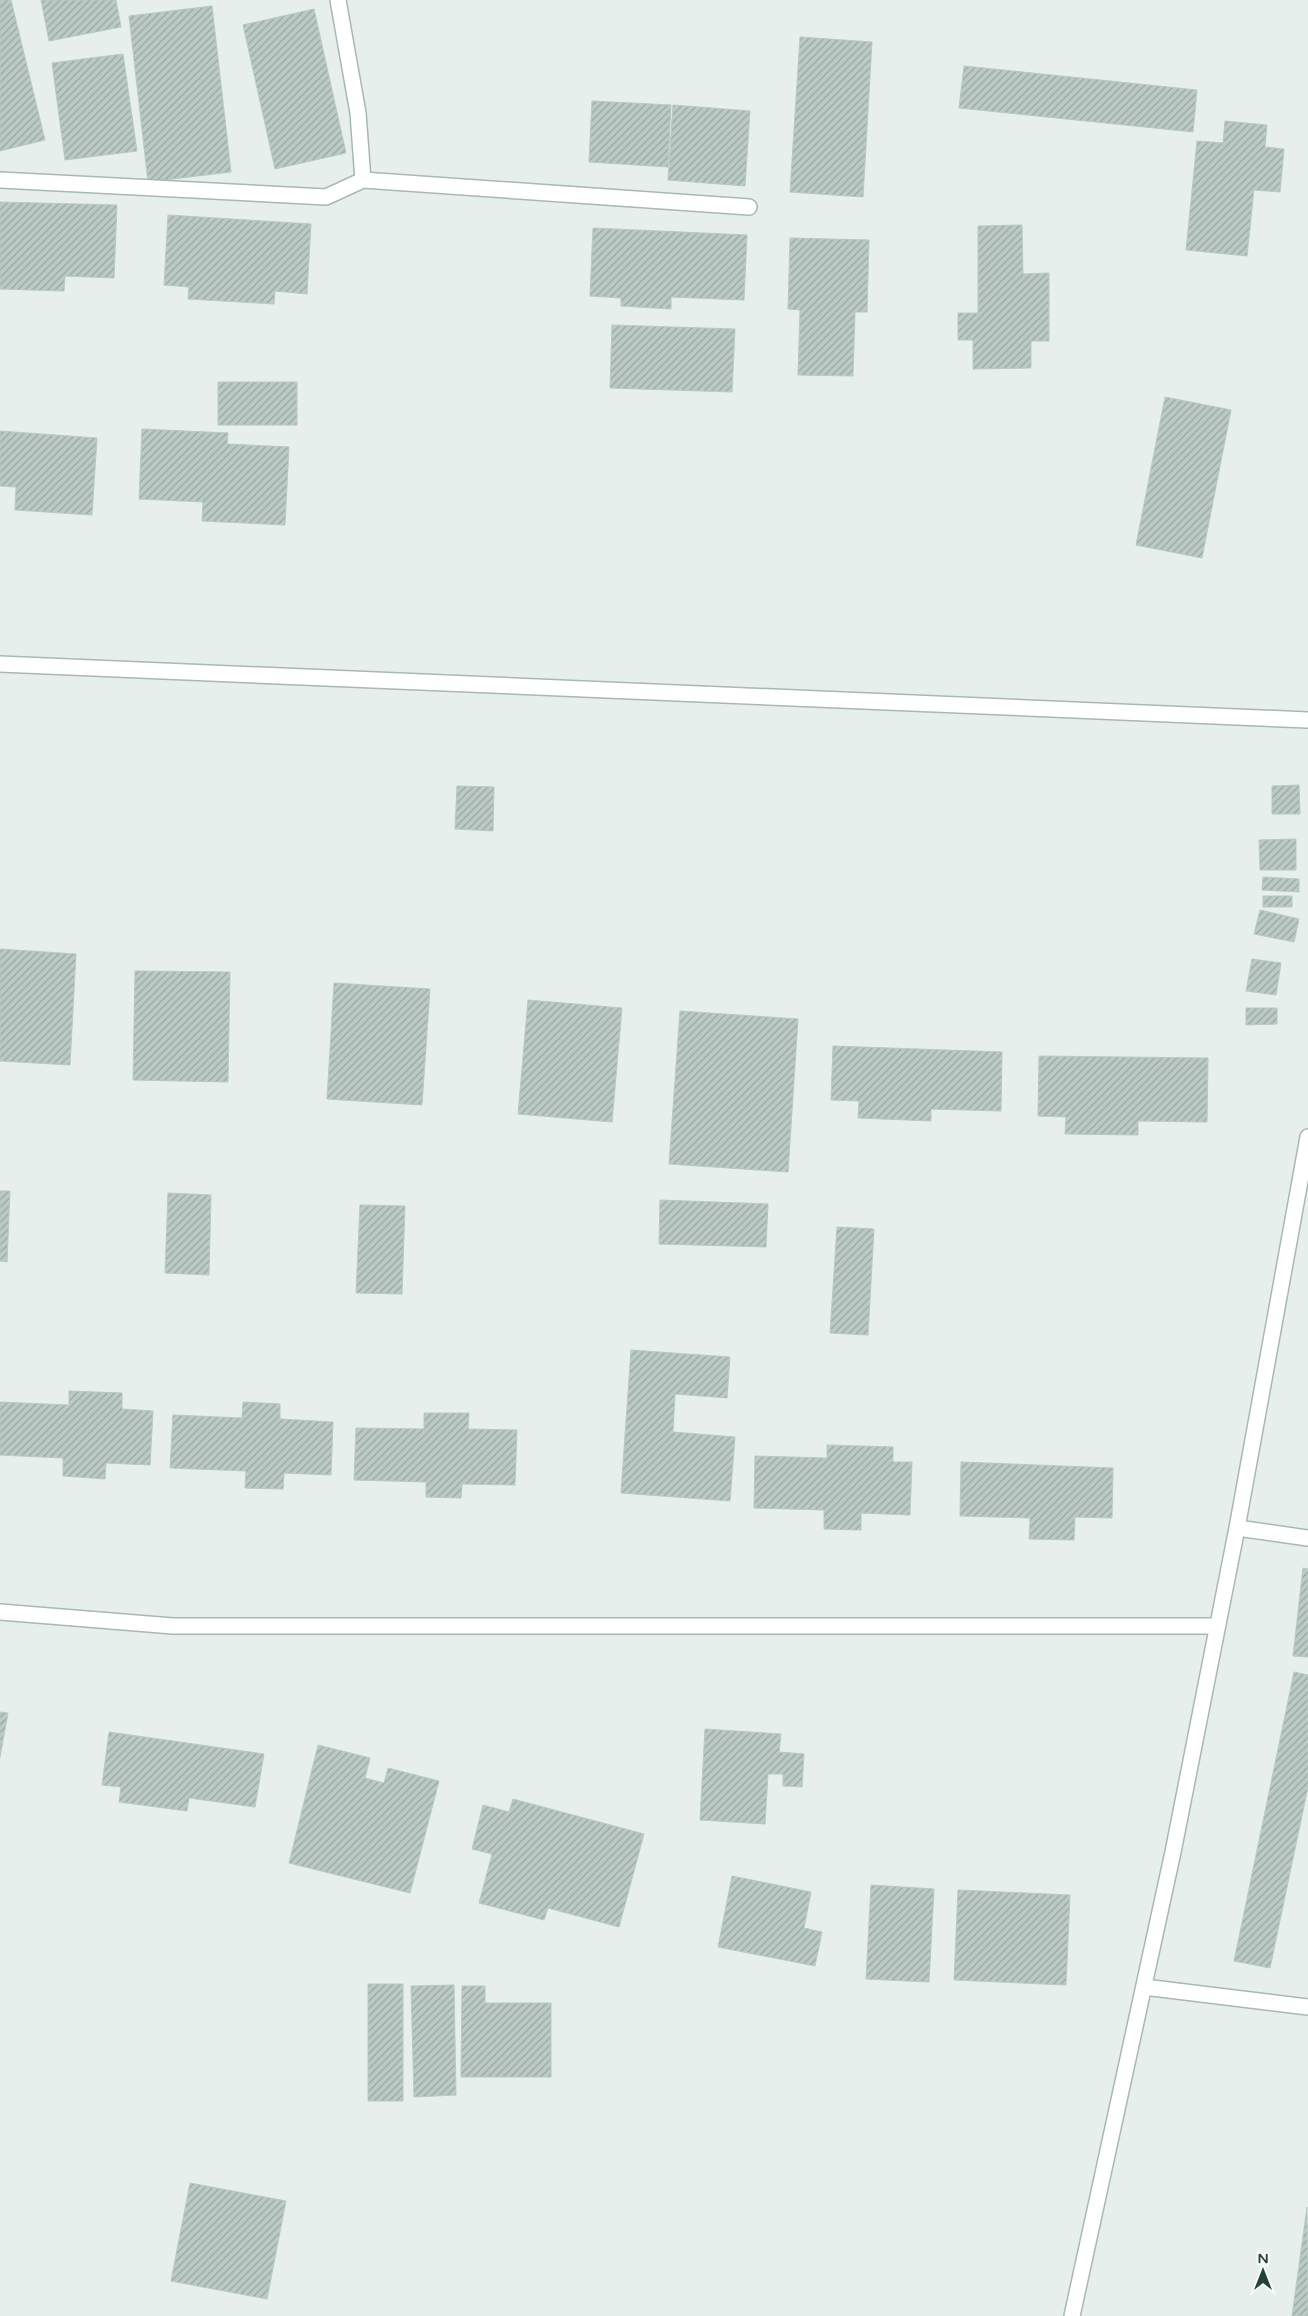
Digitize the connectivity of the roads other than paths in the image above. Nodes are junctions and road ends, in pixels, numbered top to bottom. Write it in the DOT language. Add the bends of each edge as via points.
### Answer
graph roads {
  1 [pos="338,0"];
  2 [pos="0,180"];
  3 [pos="363,180"];
  4 [pos="750,207"];
  5 [pos="0,664"];
  6 [pos="1308,720"];
  7 [pos="1308,1137"];
  8 [pos="1238,1528"];
  9 [pos="1308,1538"];
  10 [pos="0,1612"];
  11 [pos="1217,1626"];
  12 [pos="1144,1987"];
  13 [pos="1308,2007"];
  14 [pos="1072,2316"];
  1 -- 3 [label="street" via="358,113"];
  2 -- 3 [label="street" via="326,196"];
  3 -- 4 [label="street"];
  5 -- 6 [label="street"];
  7 -- 8 [label="street"];
  8 -- 9 [label="street"];
  8 -- 11 [label="street"];
  10 -- 11 [label="street" via="173,1626"];
  11 -- 12 [label="street"];
  12 -- 13 [label="street"];
  12 -- 14 [label="street"];
}
